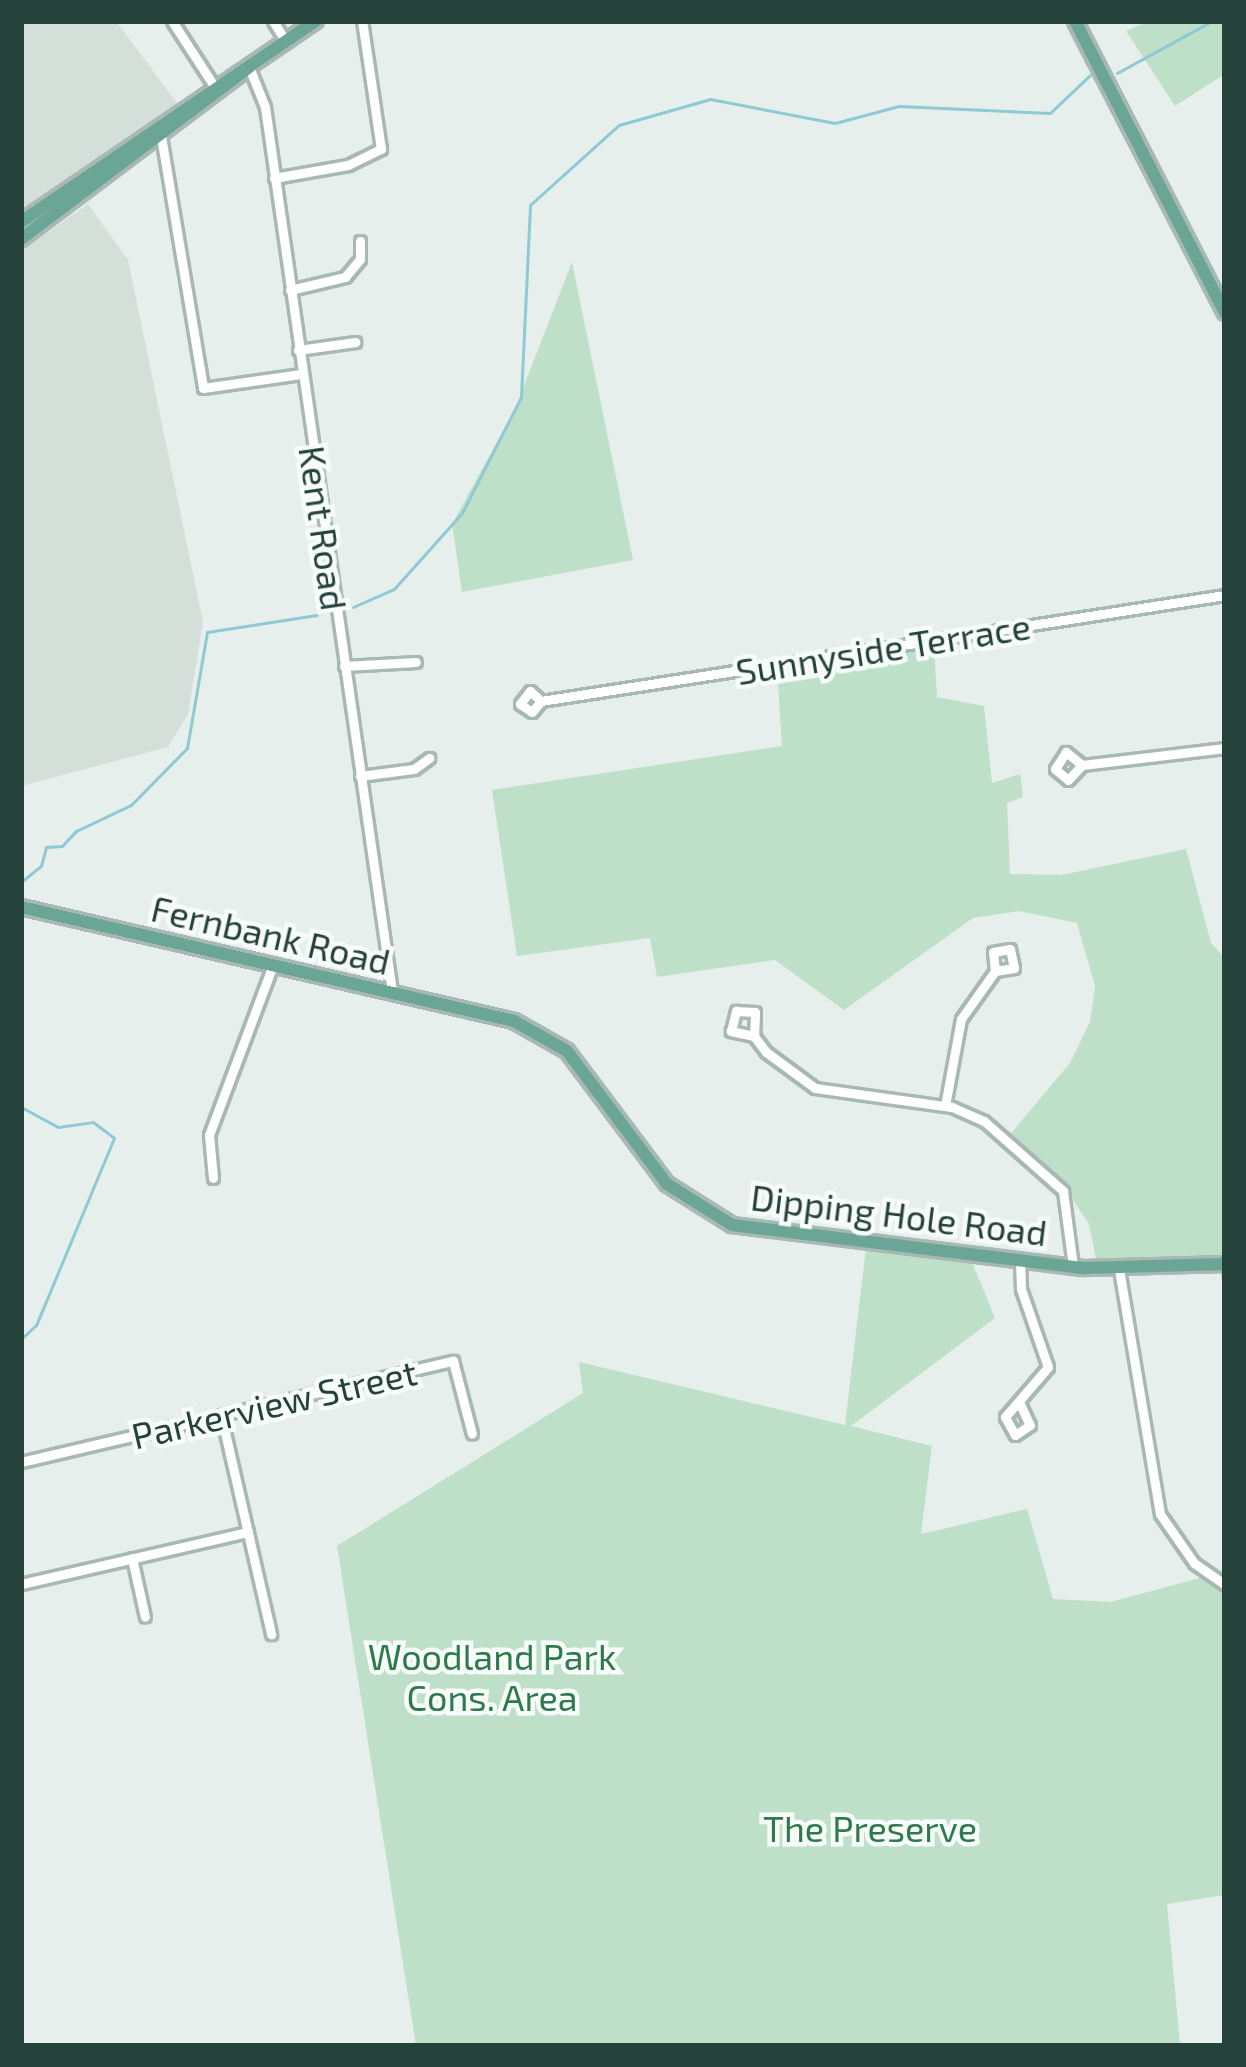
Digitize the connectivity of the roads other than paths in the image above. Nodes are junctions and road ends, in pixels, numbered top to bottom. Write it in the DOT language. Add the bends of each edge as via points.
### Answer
graph roads {
  1 [pos="172,21"];
  2 [pos="273,21"];
  3 [pos="316,21"];
  4 [pos="362,21"];
  5 [pos="1075,21"];
  6 [pos="286,42"];
  7 [pos="249,67"];
  8 [pos="214,86"];
  9 [pos="161,136"];
  10 [pos="274,178"];
  11 [pos="21,222"];
  12 [pos="21,239"];
  13 [pos="360,241"];
  14 [pos="290,290"];
  15 [pos="1225,313"];
  16 [pos="355,342"];
  17 [pos="298,350"];
  18 [pos="301,374"];
  19 [pos="1225,595"];
  20 [pos="416,662"];
  21 [pos="344,666"];
  22 [pos="541,701"];
  23 [pos="1225,748"];
  24 [pos="429,758"];
  25 [pos="1082,765"];
  26 [pos="361,776"];
  27 [pos="21,907"];
  28 [pos="273,965"];
  29 [pos="995,971"];
  30 [pos="392,992"];
  31 [pos="508,1019"];
  32 [pos="754,1036"];
  33 [pos="945,1106"];
  34 [pos="212,1178"];
  35 [pos="1020,1260"];
  36 [pos="1225,1264"];
  37 [pos="1073,1266"];
  38 [pos="1119,1269"];
  39 [pos="1020,1404"];
  40 [pos="221,1415"];
  41 [pos="472,1434"];
  42 [pos="21,1462"];
  43 [pos="248,1532"];
  44 [pos="132,1558"];
  45 [pos="21,1584"];
  46 [pos="1225,1585"];
  47 [pos="145,1617"];
  48 [pos="271,1634"];
  1 -- 8 [label="street"];
  2 -- 6 [label="street"];
  3 -- 6 [label="main road"];
  4 -- 10 [label="street" via="381,149 348,165"];
  5 -- 15 [label="main road"];
  6 -- 7 [label="main road"];
  7 -- 8 [label="main road"];
  7 -- 9 [label="main road"];
  7 -- 10 [label="street, Kent Road" via="262,94"];
  8 -- 11 [label="main road"];
  9 -- 12 [label="main road"];
  9 -- 18 [label="street" via="203,388"];
  10 -- 14 [label="street, Kent Road"];
  13 -- 14 [label="street" via="360,259 345,277"];
  14 -- 17 [label="street, Kent Road"];
  16 -- 17 [label="street"];
  17 -- 18 [label="street, Kent Road"];
  18 -- 21 [label="street, Kent Road"];
  19 -- 22 [label="street, Sunnyside Terrace"];
  20 -- 21 [label="street"];
  21 -- 26 [label="street, Kent Road"];
  23 -- 25 [label="street"];
  24 -- 26 [label="street" via="414,769"];
  26 -- 30 [label="street, Kent Road"];
  27 -- 28 [label="main road, Fernbank Road"];
  28 -- 30 [label="main road, Fernbank Road"];
  28 -- 34 [label="street" via="209,1135"];
  29 -- 33 [label="street" via="958,1028"];
  30 -- 31 [label="main road, Fernbank Road"];
  31 -- 35 [label="main road, Dipping Hole Road" via="567,1051 667,1184 732,1225"];
  32 -- 33 [label="street" via="815,1088"];
  33 -- 37 [label="street" via="983,1121 1055,1178 1067,1204"];
  35 -- 37 [label="main road, Dipping Hole Road"];
  35 -- 39 [label="street" via="1021,1289 1048,1367"];
  36 -- 38 [label="main road, Dipping Hole Road"];
  37 -- 38 [label="main road, Dipping Hole Road"];
  38 -- 46 [label="street" via="1160,1514 1193,1563"];
  40 -- 41 [label="street, Parkerview Street" via="453,1361"];
  40 -- 42 [label="street, Parkerview Street"];
  40 -- 43 [label="street"];
  43 -- 44 [label="street"];
  43 -- 48 [label="street"];
  44 -- 45 [label="street"];
  44 -- 47 [label="street"];
}
